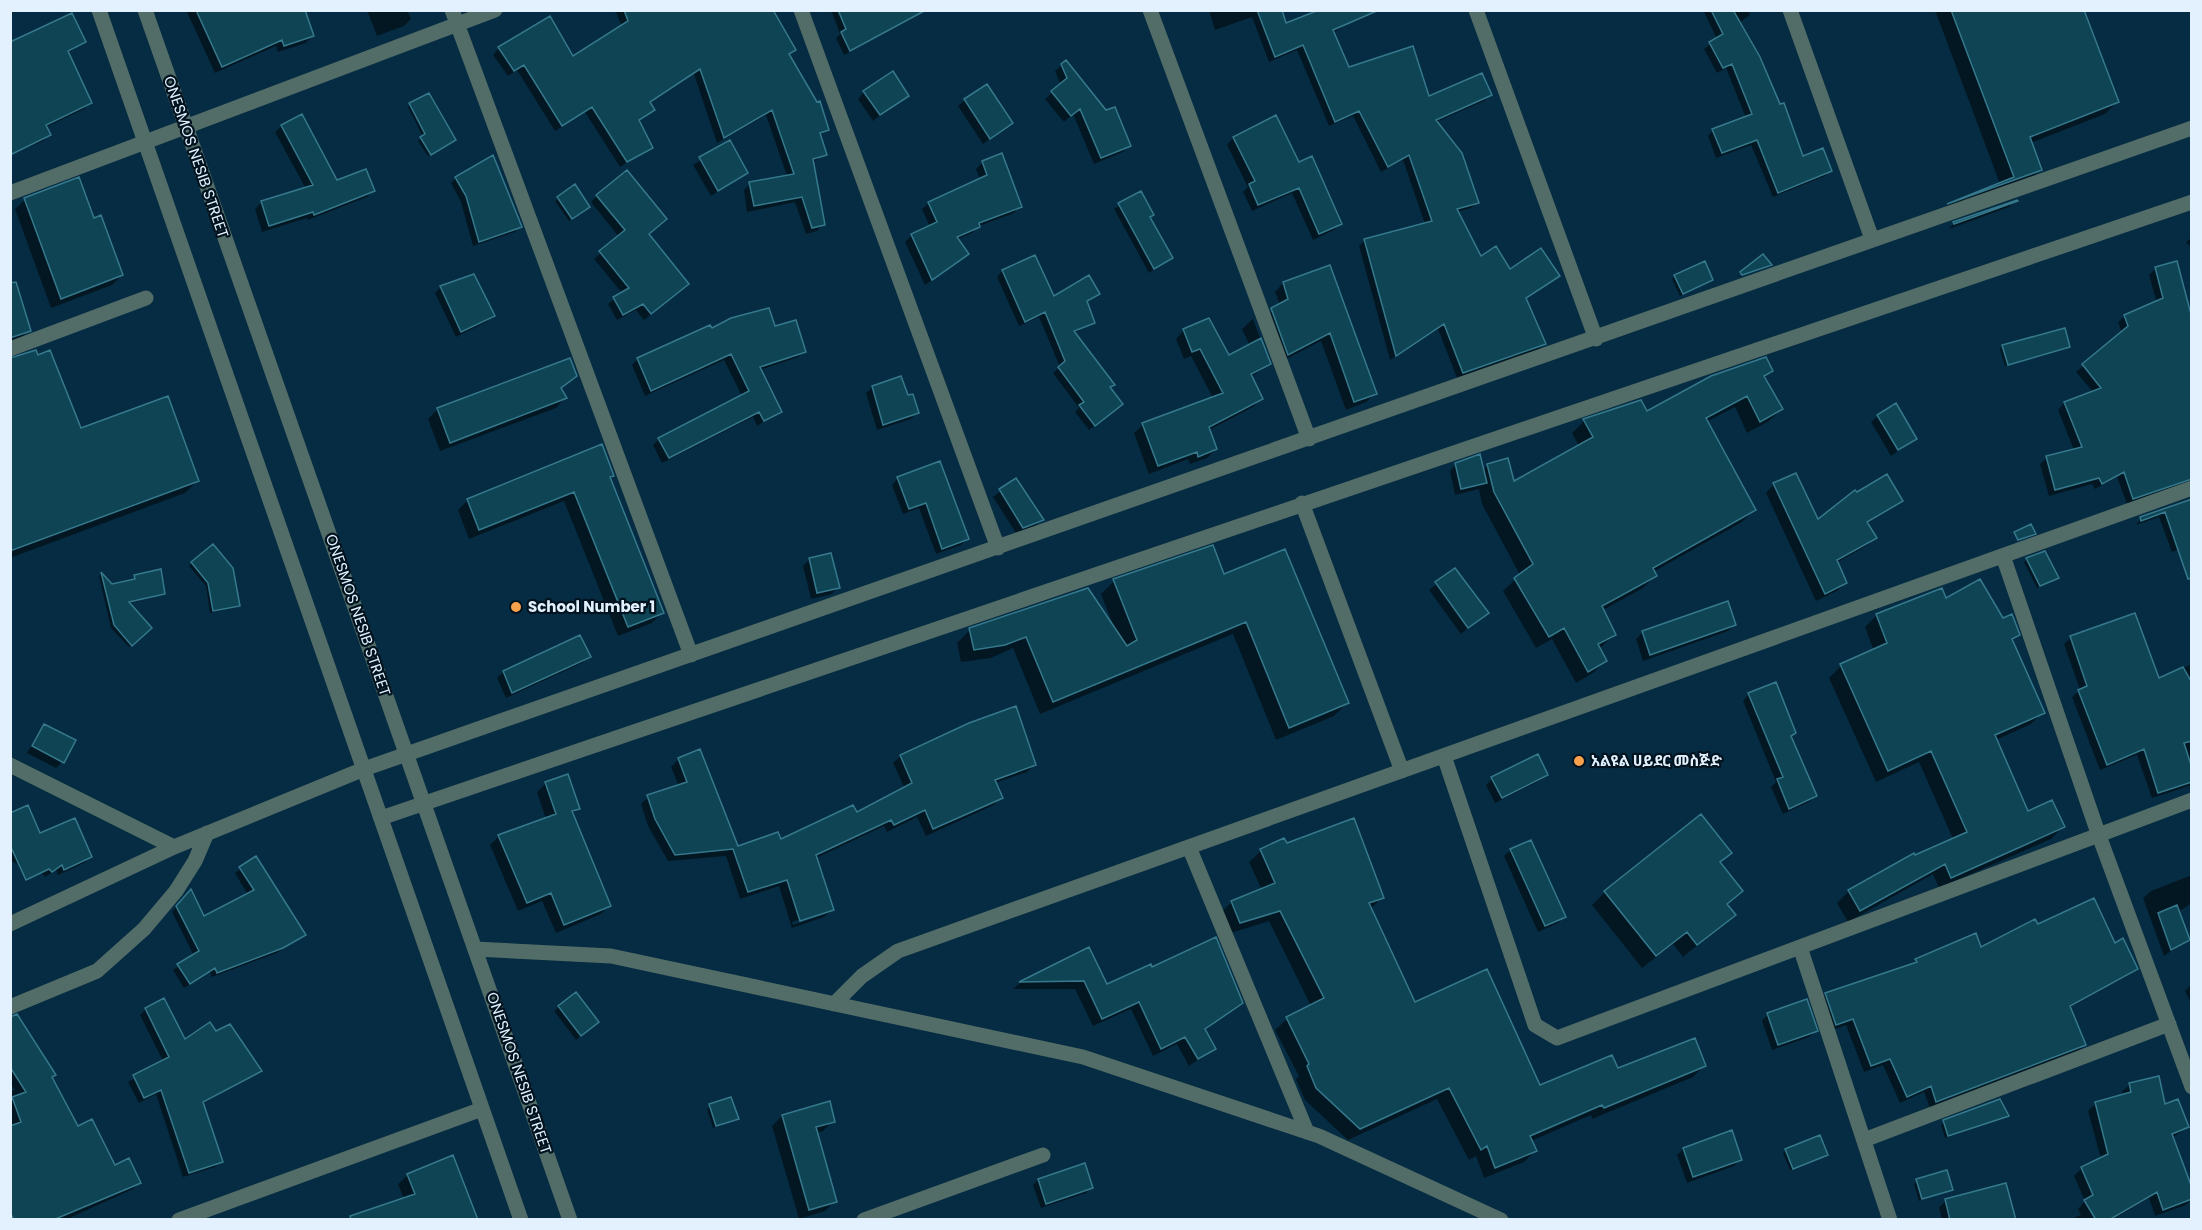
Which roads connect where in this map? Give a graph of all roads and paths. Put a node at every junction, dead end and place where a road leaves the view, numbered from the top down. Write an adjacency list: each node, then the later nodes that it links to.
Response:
1 (99, 10): 11 (street)
2 (145, 10): 9 (street, ONESMOS NESIB STREET)
3 (495, 10): 8 (street)
4 (801, 10): 21 (street)
5 (1150, 10): 18 (street)
6 (1476, 10): 16 (street)
7 (1790, 10): 14 (street)
8 (454, 18): 9 (street); 23 (street)
9 (186, 127): 11 (street); 24 (street, ONESMOS NESIB STREET)
10 (2192, 128): 14 (street)
11 (145, 142): 12 (street); 27 (street)
12 (10, 193)
13 (2192, 202): 20 (street)
14 (1872, 239): 16 (street)
15 (146, 298): 17 (street)
16 (1596, 339): 18 (street)
17 (10, 349)
18 (1309, 439): 21 (street)
19 (2192, 488): 22 (street)
20 (1302, 503): 28 (street); 30 (street)
21 (998, 548): 23 (street)
22 (2003, 556): 25 (street); 33 (street)
23 (691, 655): 24 (street)
24 (407, 755): 27 (street); 30 (street, ONESMOS NESIB STREET)
25 (1444, 756): 28 (street); 37 (street)
26 (10, 765): 34 (street)
27 (364, 770): 31 (street); 32 (street)
28 (1402, 771): 35 (street)
29 (2192, 800): 33 (street)
30 (424, 803): 31 (street); 38 (street, ONESMOS NESIB STREET)
31 (381, 818): 43 (street)
32 (207, 833): 34 (street); 40 (street)
33 (2098, 833): 37 (street); 41 (street)
34 (174, 847): 36 (street)
35 (1189, 847): 39 (street); 44 (street)
36 (10, 924)
37 (1800, 947): 45 (street)
38 (475, 949): 39 (street); 50 (street, ONESMOS NESIB STREET)
39 (834, 1004): 44 (street)
40 (10, 1007)
41 (2169, 1024): 42 (street); 45 (street)
42 (2192, 1087)
43 (482, 1109): 47 (street); 49 (street)
44 (1307, 1132): 52 (street)
45 (1864, 1140): 53 (street)
46 (1043, 1155): 51 (street)
47 (197, 1216): 48 (street)
48 (179, 1220)
49 (521, 1220)
50 (570, 1220)
51 (864, 1220)
52 (1501, 1220)
53 (1890, 1220)

